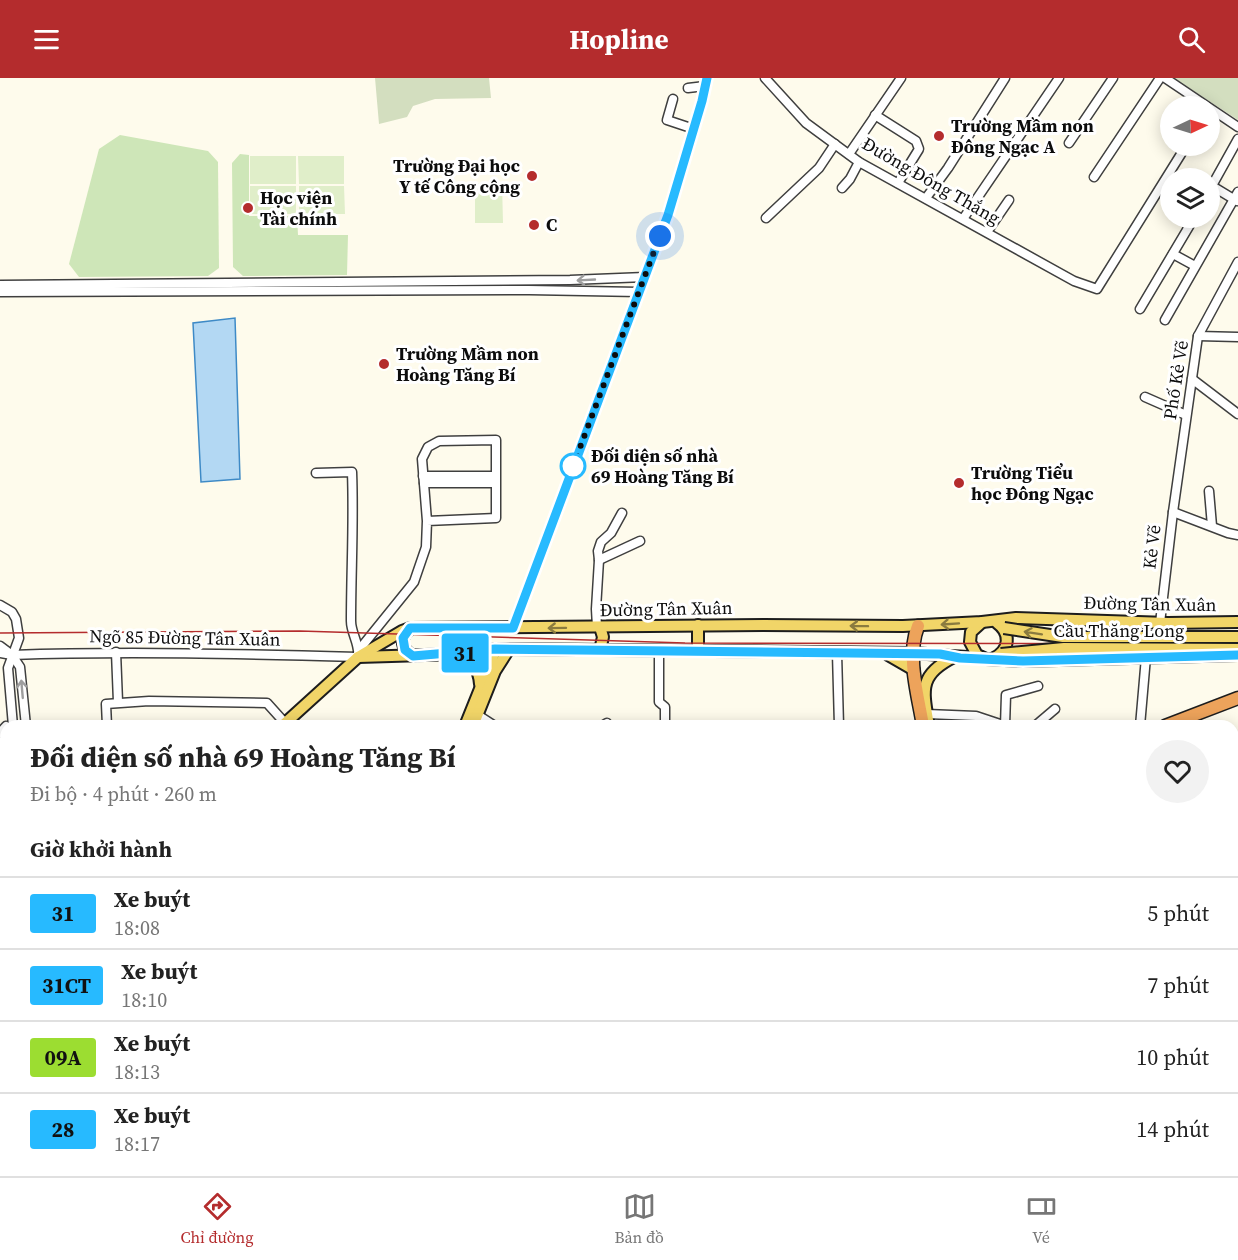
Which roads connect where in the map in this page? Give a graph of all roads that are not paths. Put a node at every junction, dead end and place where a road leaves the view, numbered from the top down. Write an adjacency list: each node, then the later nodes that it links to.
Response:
1 (901, 78): 12 (street)
2 (1005, 78): 27 (street)
3 (1059, 78): 31 (street)
4 (1113, 78): 17 (street)
5 (1160, 78): 23 (street)
6 (1165, 78): 10 (street)
7 (768, 79): 18 (street, Đường Đông Thắng)
8 (706, 82): 9 (street); 15 (street)
9 (688, 88)
10 (1191, 96)
11 (673, 99): 15 (street)
12 (875, 115): 19 (street); 24 (street)
13 (1220, 115): 14 (street)
14 (1238, 127)
15 (694, 129): 37 (street)
16 (1238, 139): 22 (street)
17 (1069, 143)
18 (835, 144): 19 (street, Đường Đông Thắng); 30 (street)
19 (849, 154): 21 (street, Đường Đông Thắng)
20 (1180, 156): 33 (street, Đường Đông Thắng)
21 (860, 162): 24 (street, Đường Đông Thắng); 25 (street)
22 (1220, 170)
23 (1094, 177)
24 (898, 183): 27 (street, Đường Đông Thắng)
25 (842, 188)
26 (1220, 192): 28 (street)
27 (926, 198): 31 (street, Đường Đông Thắng)
28 (1236, 198): 36 (street)
29 (1009, 200): 33 (street)
30 (766, 218)
31 (963, 219): 33 (street, Đường Đông Thắng)
32 (1188, 228): 34 (street)
33 (987, 232)
34 (1173, 254): 36 (street); 41 (street)
35 (1238, 261): 43 (street, Phố Kẻ Vẽ)
36 (1195, 266): 42 (street)
37 (645, 277): 38 (street, one-way to 38); 40 (street)
38 (0, 285)
39 (0, 292): 40 (street)
40 (639, 292): 69 (street)
41 (1140, 309)
42 (1165, 320)
43 (1198, 336): 44 (street); 45 (street, Phố Kẻ Vẽ)
44 (1238, 337)
45 (1192, 379): 47 (street); 48 (street, Phố Kẻ Vẽ)
46 (1145, 397): 48 (street)
47 (1238, 414)
48 (1186, 415): 53 (street, Phố Kẻ Vẽ)
49 (316, 473): 81 (street)
50 (424, 480): 51 (street); 51 (street); 55 (street)
51 (495, 480): 55 (street)
52 (1209, 491): 56 (street)
53 (1173, 512): 56 (street); 64 (street, Kẻ Vẽ)
54 (622, 513): 59 (street)
55 (427, 520): 81 (street)
56 (1212, 526): 57 (street)
57 (1238, 535)
58 (640, 541): 59 (street)
59 (599, 560): 67 (street)
60 (2, 608): 86 (street)
61 (986, 621): 64 (main road, Đường Tân Xuân); 66 (main road, Đường Tân Xuân, one-way to 66); 70 (main road); 91 (main road)
62 (1218, 622): 63 (main road, Đường Tân Xuân); 64 (main road, Đường Tân Xuân); 87 (main road)
63 (1238, 622)
64 (1160, 623)
65 (698, 625): 66 (main road, Đường Tân Xuân, one-way to 65); 67 (main road, Đường Tân Xuân); 78 (main road)
66 (918, 626): 84 (highway)
67 (598, 627): 69 (main road, Đường Tân Xuân, one-way to 69); 76 (main road)
68 (410, 628): 69 (main road, Đường Tân Xuân); 81 (main road, Đường Tân Xuân); 89 (main road)
69 (513, 628)
70 (1004, 628): 71 (main road, Cầu Thăng Long, one-way to 70, bridge); 91 (main road)
71 (1238, 637)
72 (0, 646): 86 (street)
73 (496, 649): 74 (main road); 85 (main road); 94 (main road)
74 (509, 649): 76 (main road); 100 (main road)
75 (1238, 649): 91 (main road, Cầu Thăng Long, bridge)
76 (600, 650): 77 (main road)
77 (659, 650): 78 (main road); 109 (street)
78 (698, 650): 82 (main road)
79 (116, 652): 81 (street, Ngõ 85 Đường Tân Xuân); 86 (street, Ngõ 85 Đường Tân Xuân); 97 (street)
80 (0, 653): 86 (street, Ngõ 85 Đường Tân Xuân)
81 (359, 653): 89 (main road); 105 (main road, Đường Tân Xuân)
82 (837, 653): 83 (main road); 110 (street)
83 (885, 653): 84 (main road); 93 (main road)
84 (913, 653): 90 (main road); 93 (highway)
85 (458, 654): 89 (main road); 94 (main road)
86 (12, 655): 101 (street); 102 (street, one-way to 86)
87 (1219, 655): 88 (main road); 92 (main road)
88 (1238, 655)
89 (413, 656)
90 (955, 657): 91 (main road); 111 (main road)
91 (991, 657): 92 (main road)
92 (1146, 657): 115 (street)
93 (914, 670): 111 (highway)
94 (480, 684): 106 (main road)
95 (1038, 686): 113 (street)
96 (1238, 698): 116 (highway)
97 (118, 702): 103 (street); 104 (street)
98 (1238, 704): 117 (street)
99 (1055, 709): 114 (street)
100 (478, 715): 107 (main road); 108 (street)
101 (13, 720)
102 (25, 720)
103 (107, 720)
104 (280, 720)
105 (289, 720)
106 (467, 720)
107 (476, 720)
108 (486, 720)
109 (665, 720)
110 (839, 720)
111 (925, 720): 112 (street)
112 (986, 720)
113 (1006, 720)
114 (1042, 720)
115 (1141, 720)
116 (1181, 720)
117 (1196, 720)

